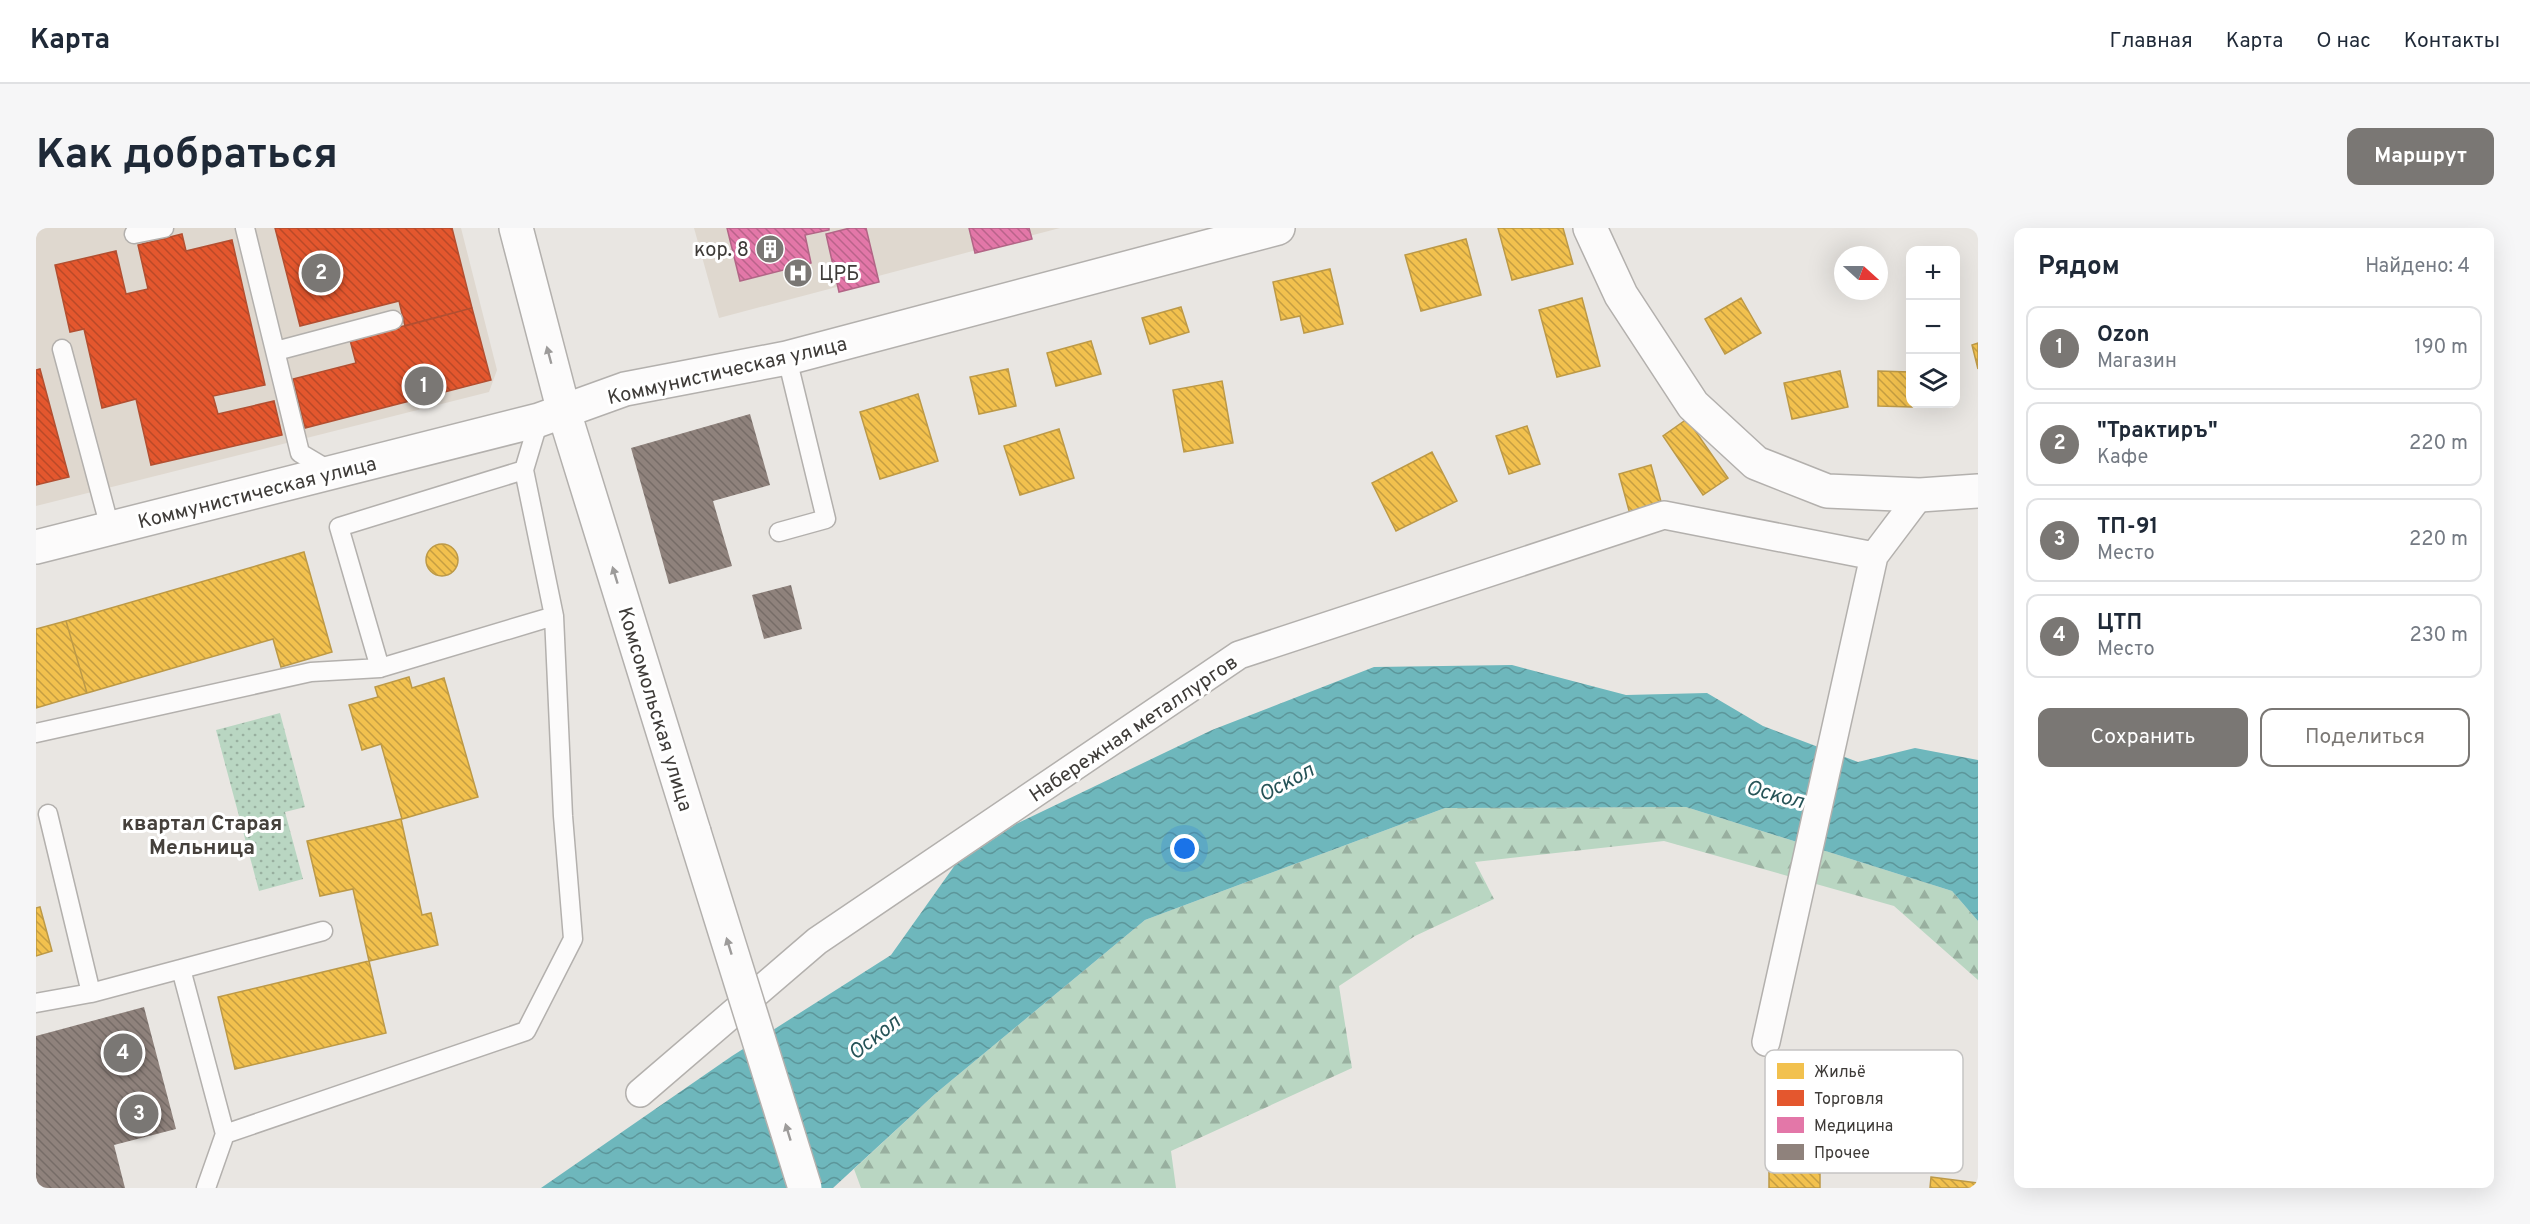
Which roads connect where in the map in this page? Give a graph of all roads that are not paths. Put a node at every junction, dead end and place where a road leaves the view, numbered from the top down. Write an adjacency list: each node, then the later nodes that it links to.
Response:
1 (164, 228): 6 (lane)
2 (245, 228): 9 (lane)
3 (516, 228): 11 (street, Комсомольская улица, one-way to 3)
4 (1278, 228): 10 (street, Коммунистическая улица)
5 (1590, 228): 15 (street)
6 (134, 234)
7 (393, 320): 9 (lane)
8 (62, 349): 16 (lane)
9 (276, 351): 13 (lane)
10 (787, 358): 11 (street, Коммунистическая улица); 17 (lane)
11 (551, 416): 12 (lane); 13 (street, Коммунистическая улица); 32 (street, Комсомольская улица, one-way to 11, bridge)
12 (524, 470): 20 (lane); 21 (lane)
13 (334, 473): 16 (street, Коммунистическая улица)
14 (1978, 491): 15 (street)
15 (1920, 495): 19 (street)
16 (110, 528): 18 (street, Коммунистическая улица)
17 (779, 532)
18 (36, 547)
19 (1874, 556): 28 (street); 29 (street, Набережная металлургов)
20 (554, 616): 21 (lane); 30 (lane)
21 (380, 668): 22 (lane)
22 (36, 733)
23 (48, 814): 26 (lane)
24 (323, 931): 25 (lane)
25 (182, 969): 26 (lane); 30 (lane)
26 (91, 993): 27 (lane)
27 (36, 1004)
28 (1766, 1042)
29 (640, 1093)
30 (225, 1134): 31 (lane)
31 (207, 1188)
32 (805, 1188)

